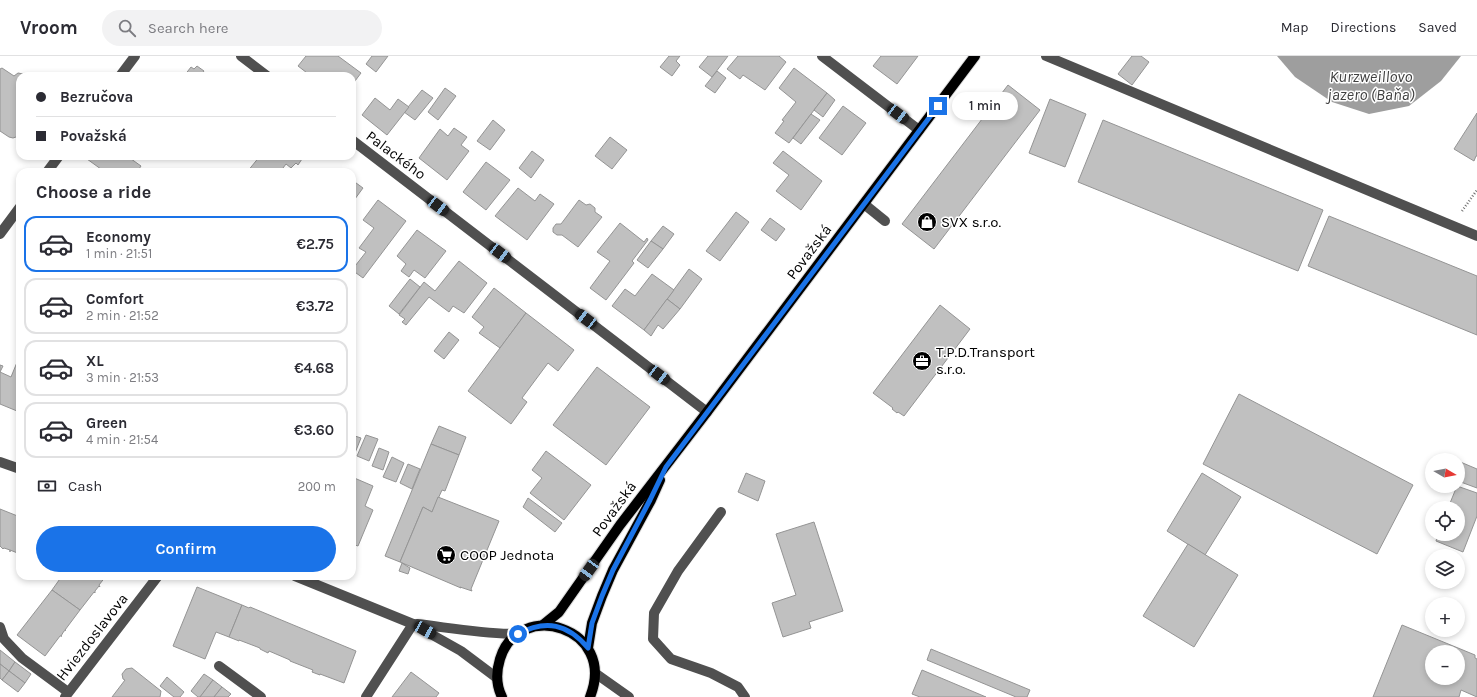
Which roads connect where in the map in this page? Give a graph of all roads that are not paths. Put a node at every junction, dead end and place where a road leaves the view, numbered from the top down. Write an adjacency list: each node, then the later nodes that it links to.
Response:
1 (135, 56): 6 (street)
2 (241, 56): 7 (street)
3 (822, 56): 8 (street)
4 (975, 56): 8 (main road, Považská)
5 (1046, 56): 14 (street)
6 (123, 72)
7 (263, 72)
8 (919, 130): 10 (main road, Považská)
9 (356, 143): 15 (street, Palackého)
10 (864, 204): 12 (street); 15 (main road, Považská)
11 (16, 212): 13 (street)
12 (884, 222)
13 (0, 234)
14 (1477, 236)
15 (707, 412): 17 (main road, Považská)
16 (0, 462): 18 (street)
17 (666, 467): 23 (main road, Považská); 26 (main road, Považská)
18 (16, 468)
19 (721, 512): 36 (street)
20 (155, 580): 30 (street, Hviezdoslavova)
21 (305, 580): 22 (street)
22 (413, 624): 25 (street); 29 (street); 33 (street)
23 (543, 625): 25 (main road); 26 (main road)
24 (0, 627): 30 (street)
25 (518, 634): 29 (main road)
26 (588, 648): 28 (main road)
27 (219, 666): 32 (street)
28 (595, 673): 34 (main road); 35 (street)
29 (497, 678): 31 (main road)
30 (67, 695)
31 (499, 695)
32 (261, 697)
33 (366, 697)
34 (590, 697)
35 (629, 697)
36 (745, 697)

